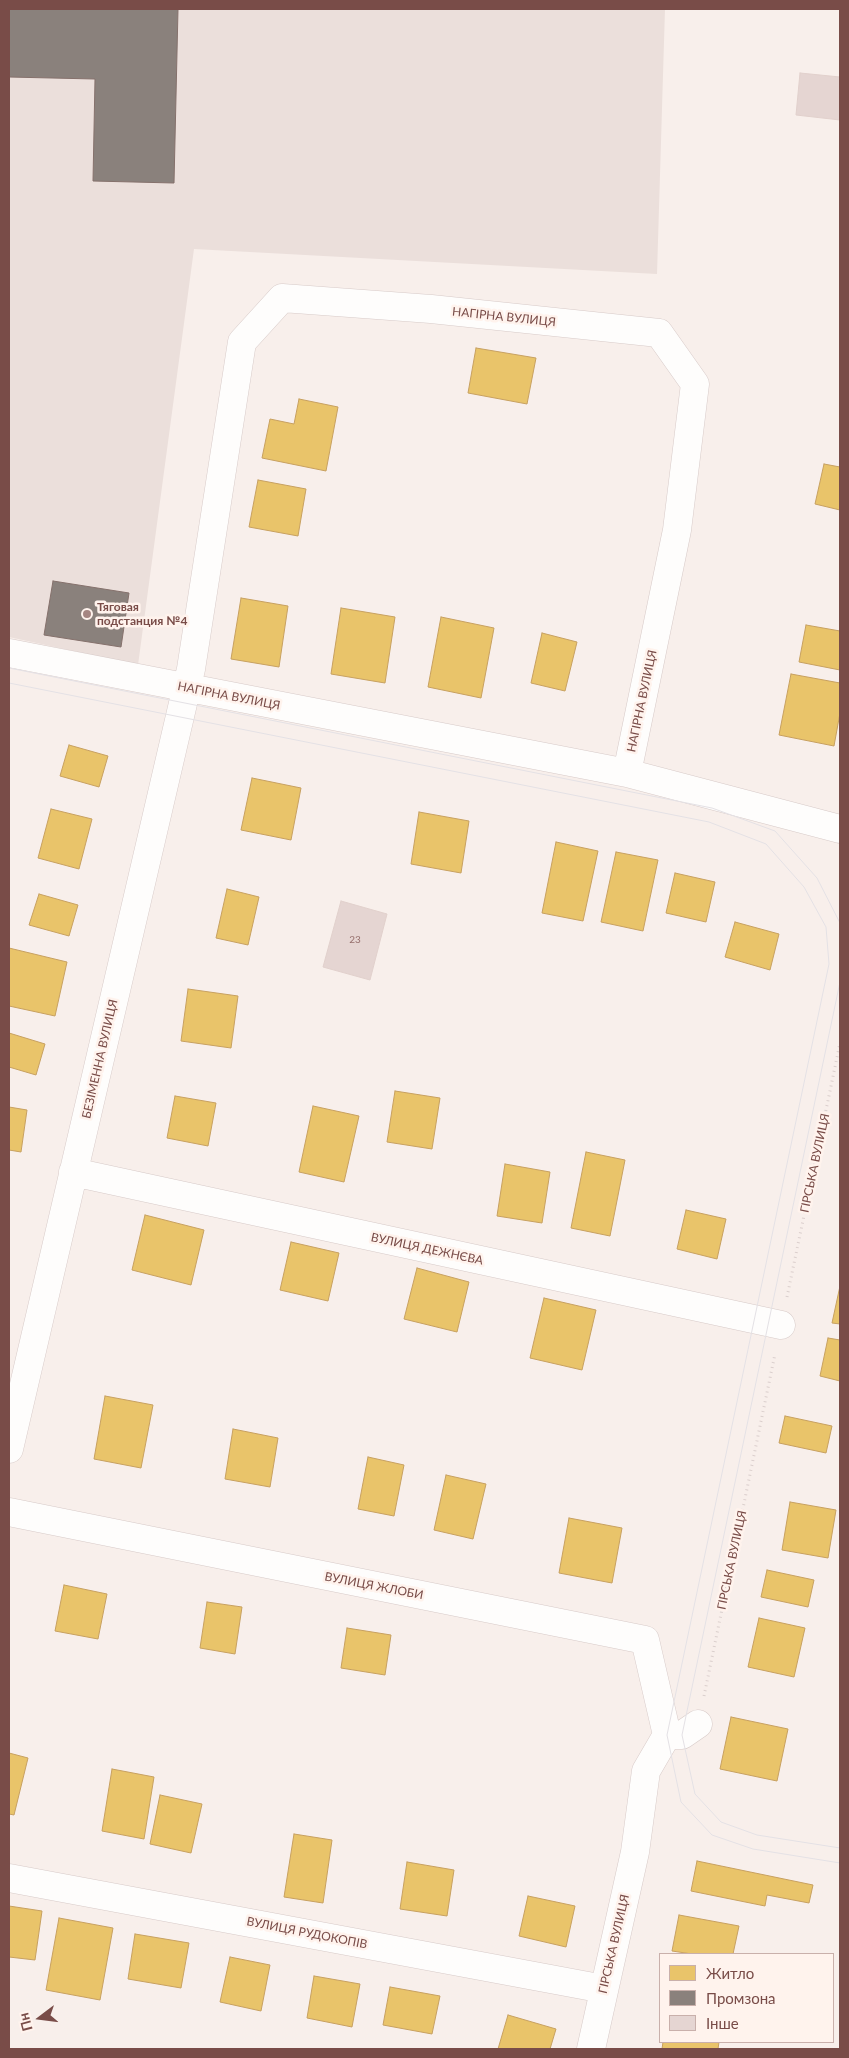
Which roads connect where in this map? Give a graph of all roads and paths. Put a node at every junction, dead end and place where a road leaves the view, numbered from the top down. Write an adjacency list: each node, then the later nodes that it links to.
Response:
1 (9, 653): 2 (street, НАГІРНА ВУЛИЦЯ)
2 (188, 679): 3 (street, НАГІРНА ВУЛИЦЯ); 3 (street, НАГІРНА ВУЛИЦЯ); 6 (street, БЕЗІМЕННА ВУЛИЦЯ)
3 (627, 773): 4 (street, НАГІРНА ВУЛИЦЯ)
4 (840, 830)
5 (840, 1043): 7 (path, ГІРСЬКА ВУЛИЦЯ)
6 (73, 1172): 7 (street, ВУЛИЦЯ ДЕЖНЄВА); 8 (street, БЕЗІМЕННА ВУЛИЦЯ)
7 (781, 1325): 10 (path, ГІРСЬКА ВУЛИЦЯ)
8 (9, 1449)
9 (9, 1512): 11 (street, ВУЛИЦЯ ЖЛОБИ)
10 (698, 1724): 11 (street)
11 (667, 1735): 13 (street, ГІРСЬКА ВУЛИЦЯ)
12 (9, 1878): 13 (street, ВУЛИЦЯ РУДОКОПІВ)
13 (604, 1989): 14 (street, ГІРСЬКА ВУЛИЦЯ)
14 (591, 2049)

